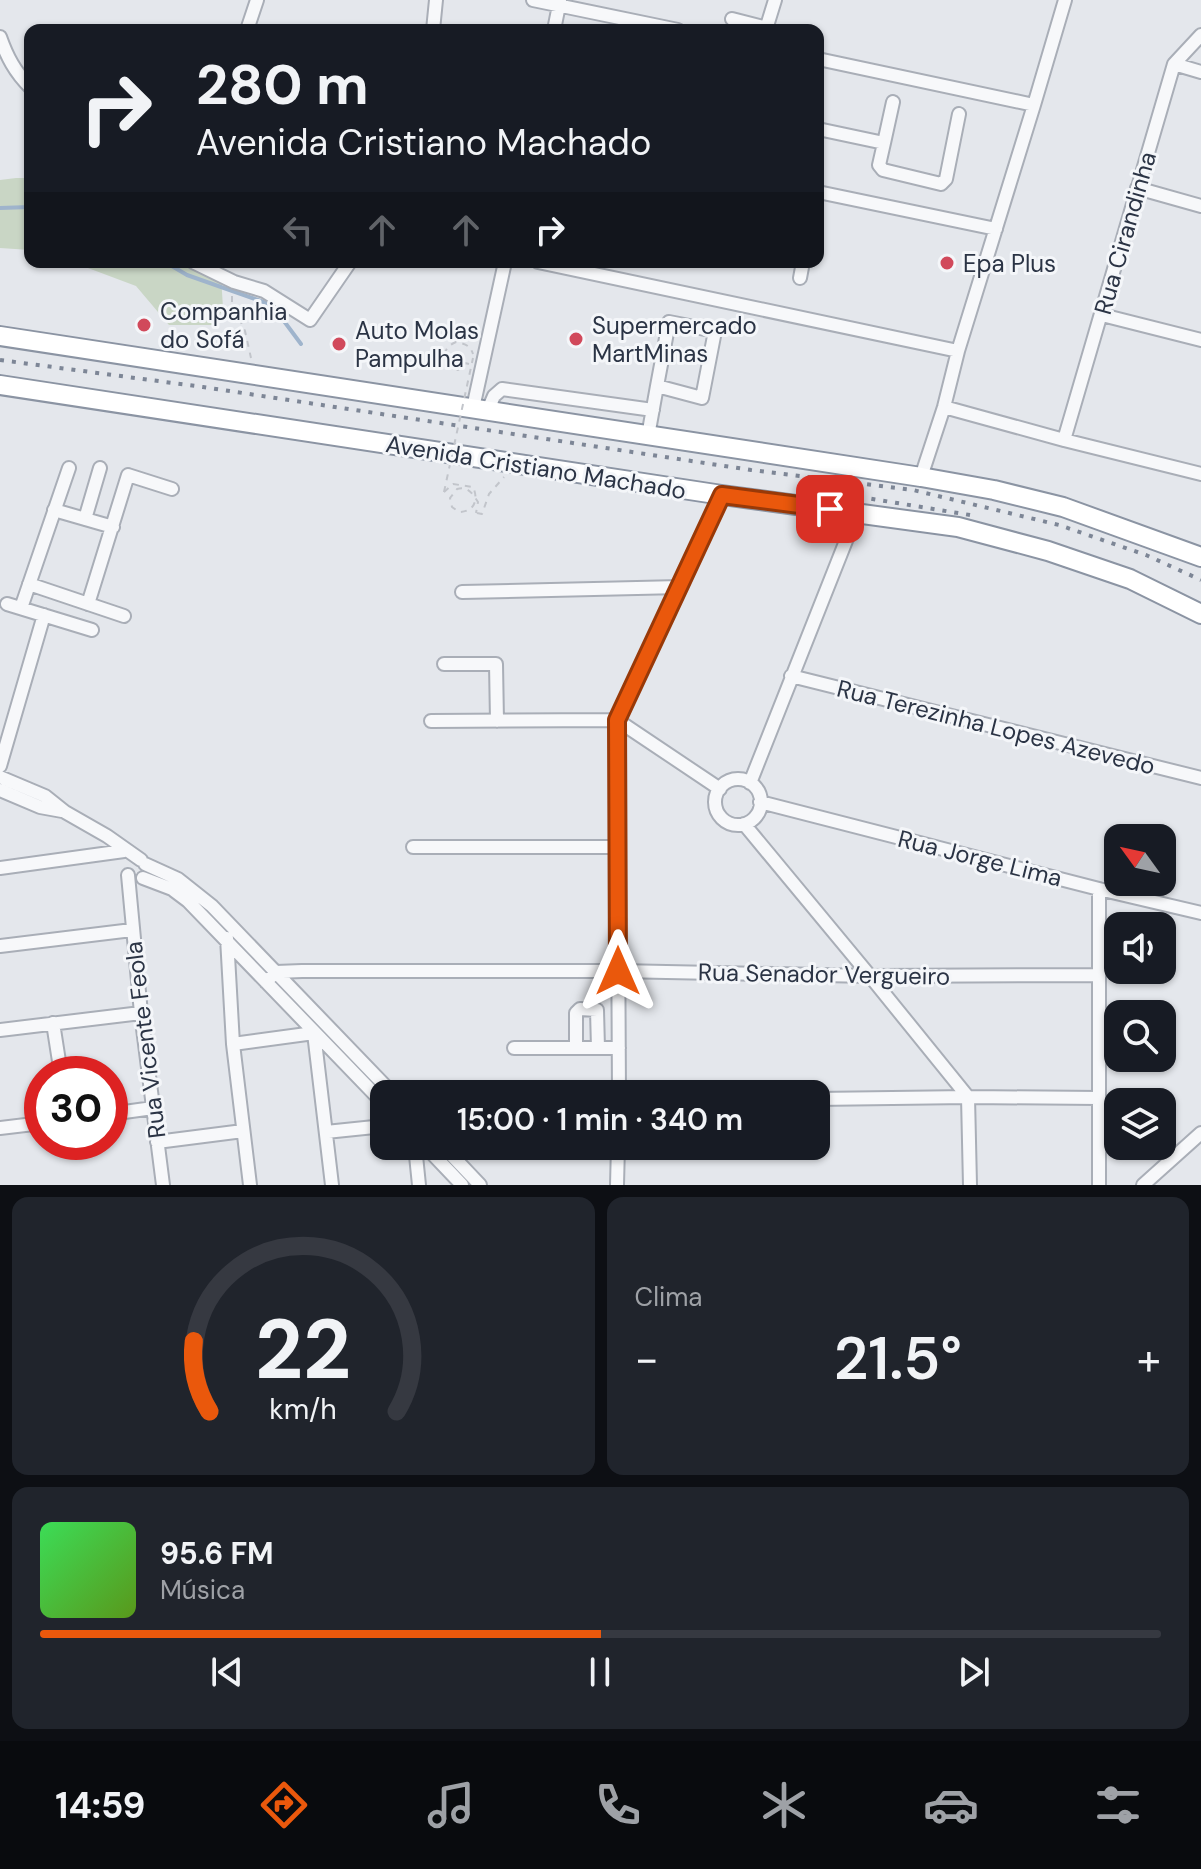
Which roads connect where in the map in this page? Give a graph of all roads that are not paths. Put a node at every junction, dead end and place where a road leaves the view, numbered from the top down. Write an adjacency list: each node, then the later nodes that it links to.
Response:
1 (257, 0): 8 (street)
2 (436, 0): 9 (street)
3 (533, 0): 6 (street)
4 (775, 0): 13 (street)
5 (1065, 0): 21 (street)
6 (560, 2): 10 (street); 11 (street)
7 (732, 19): 12 (street)
8 (249, 24)
9 (434, 24)
10 (555, 24)
11 (653, 24)
12 (751, 24)
13 (768, 24)
14 (1201, 35): 17 (street, Rua Cirandinha)
15 (0, 37): 19 (street)
16 (824, 60): 21 (street)
17 (1174, 64): 18 (street); 25 (street, Rua Cirandinha)
18 (1201, 72)
19 (24, 81)
20 (893, 102): 24 (street)
21 (1034, 105): 28 (street)
22 (959, 114): 24 (street)
23 (824, 130): 24 (street)
24 (884, 143)
25 (1137, 188): 27 (street); 35 (street, Rua Cirandinha)
26 (824, 193): 28 (street)
27 (1201, 206)
28 (996, 229): 38 (street)
29 (205, 268): 30 (street)
30 (346, 268)
31 (504, 268): 42 (street)
32 (566, 268): 38 (street)
33 (802, 268): 34 (street)
34 (800, 278)
35 (1102, 315): 37 (street); 45 (street, Rua Cirandinha)
36 (1, 337): 42 (highway, Avenida Cristiano Machado)
37 (1201, 340)
38 (958, 351): 41 (street)
39 (0, 385): 51 (highway, Avenida Cristiano Machado)
40 (657, 386): 40 (street); 43 (street)
41 (944, 407): 45 (street); 49 (street)
42 (480, 409): 43 (street); 44 (highway, Avenida Cristiano Machado)
43 (653, 410): 44 (street)
44 (648, 436): 49 (highway, Avenida Cristiano Machado)
45 (1064, 440): 48 (street)
46 (69, 468): 52 (street)
47 (100, 468): 54 (street)
48 (1201, 474)
49 (921, 477): 56 (highway, Avenida Cristiano Machado)
50 (172, 489): 55 (street)
51 (722, 495): 53 (highway, Avenida Cristiano Machado); 58 (street)
52 (54, 510): 54 (street); 57 (street)
53 (857, 513): 63 (highway, Avenida Cristiano Machado); 68 (street)
54 (85, 519): 55 (street)
55 (113, 527): 61 (street)
56 (1201, 557)
57 (29, 584): 61 (street); 62 (street)
58 (680, 587): 59 (street); 69 (street)
59 (462, 592)
60 (7, 604): 62 (street)
61 (88, 604): 65 (street)
62 (21, 608): 64 (street)
63 (1201, 614)
64 (44, 615): 66 (street); 72 (street)
65 (124, 616)
66 (92, 630)
67 (444, 664): 71 (street)
68 (791, 676): 74 (street, Rua Terezinha Lopes Azevedo); 75 (street)
69 (617, 720): 71 (street); 76 (street); 82 (street)
70 (431, 721): 71 (street)
71 (497, 721)
72 (0, 766)
73 (0, 777): 79 (street)
74 (1201, 778)
75 (750, 783): 76 (street); 78 (street)
76 (720, 789): 80 (street)
77 (0, 790): 79 (street)
78 (760, 802): 80 (street); 87 (street, Rua Jorge Lima)
79 (65, 812): 83 (street)
80 (744, 824): 94 (street)
81 (413, 847): 82 (street)
82 (618, 847): 92 (street)
83 (124, 849): 84 (street); 85 (street); 86 (street)
84 (143, 862): 86 (street); 86 (street); 90 (street)
85 (0, 868)
86 (134, 875): 89 (street, Rua Vicente Feola); 90 (street)
87 (1099, 889): 88 (street, Rua Jorge Lima); 93 (street)
88 (1201, 913)
89 (132, 930): 91 (street); 96 (street, Rua Vicente Feola)
90 (230, 934): 95 (street); 103 (street)
91 (0, 946)
92 (618, 971): 94 (street, Rua Senador Vergueiro); 95 (street, Rua Senador Vergueiro); 107 (street)
93 (1098, 975): 94 (street, Rua Senador Vergueiro); 113 (street)
94 (870, 976): 112 (street)
95 (271, 977): 98 (street); 102 (street)
96 (141, 1013): 97 (street); 115 (street, Rua Vicente Feola)
97 (53, 1023): 101 (street); 108 (street)
98 (325, 1023): 102 (street); 109 (street)
99 (577, 1027): 100 (street); 100 (street); 105 (street)
100 (598, 1027): 106 (street)
101 (0, 1030)
102 (314, 1033): 103 (street); 111 (street); 121 (street)
103 (233, 1044): 120 (street)
104 (514, 1048): 105 (street)
105 (576, 1048): 106 (street)
106 (598, 1048): 107 (street)
107 (619, 1048): 110 (street)
108 (58, 1056)
109 (380, 1080)
110 (619, 1080)
111 (370, 1090)
112 (968, 1097): 113 (street); 114 (street); 135 (street)
113 (1099, 1098): 136 (street)
114 (830, 1099)
115 (153, 1108): 116 (street); 123 (street, Rua Vicente Feola)
116 (128, 1111)
117 (24, 1125): 119 (street)
118 (370, 1127): 121 (street)
119 (0, 1128)
120 (243, 1131): 123 (street); 129 (street)
121 (326, 1132): 130 (street)
122 (1201, 1133): 137 (street)
123 (157, 1142): 128 (street, Rua Vicente Feola)
124 (416, 1160): 131 (street)
125 (438, 1160): 132 (street)
126 (456, 1160): 133 (street)
127 (618, 1160): 134 (street)
128 (163, 1185)
129 (250, 1185)
130 (332, 1185)
131 (419, 1185)
132 (462, 1185)
133 (480, 1185)
134 (617, 1185)
135 (970, 1185)
136 (1099, 1185)
137 (1143, 1185)

